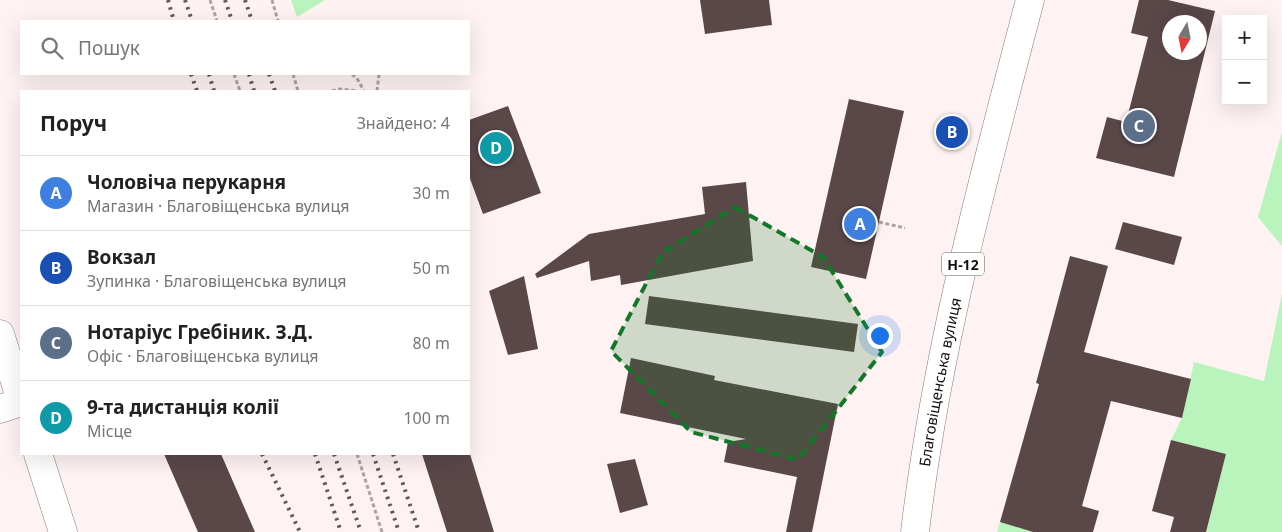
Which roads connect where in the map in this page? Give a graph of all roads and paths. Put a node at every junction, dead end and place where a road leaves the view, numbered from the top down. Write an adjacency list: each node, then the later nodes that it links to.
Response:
1 (210, 0): 4 (path)
2 (272, 0): 5 (path)
3 (1030, 0): 26 (main road, Благовіщенська вулиця / Н-12)
4 (217, 20)
5 (278, 20)
6 (234, 75): 10 (path)
7 (293, 75): 11 (path)
8 (353, 75): 14 (path)
9 (378, 75): 15 (path)
10 (240, 90)
11 (298, 90)
12 (336, 90): 13 (path)
13 (349, 90)
14 (363, 90)
15 (377, 90)
16 (879, 222): 17 (path)
17 (905, 228)
18 (0, 334): 19 (main road)
19 (20, 399)
20 (20, 402): 21 (main road)
21 (0, 409)
22 (38, 455): 24 (main road)
23 (357, 455): 25 (path)
24 (63, 532)
25 (382, 532)
26 (915, 532)

